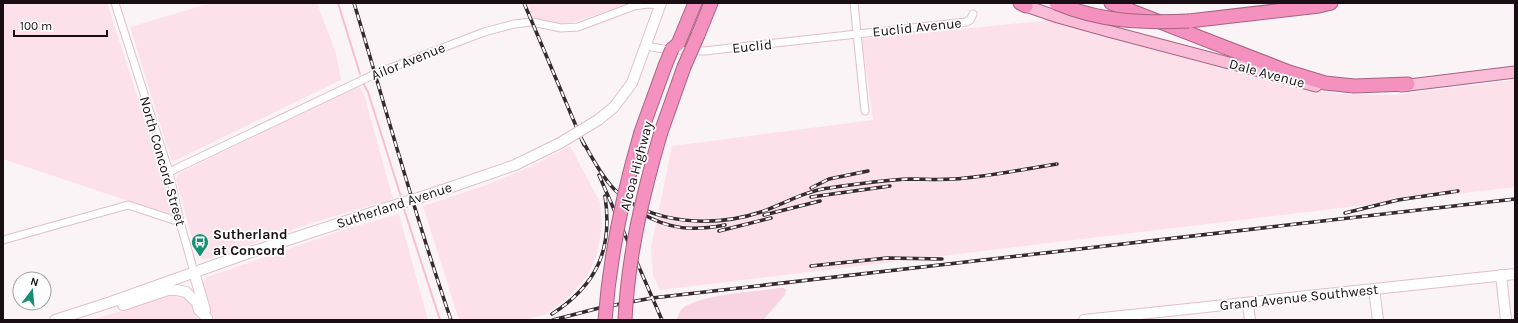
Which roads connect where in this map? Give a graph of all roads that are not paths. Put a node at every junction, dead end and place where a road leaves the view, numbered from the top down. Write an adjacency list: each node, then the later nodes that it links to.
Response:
1 (115, 3): 20 (street, North Concord Street)
2 (686, 3): 14 (highway)
3 (694, 3): 14 (highway)
4 (711, 3): 13 (highway)
5 (720, 3): 13 (highway)
6 (854, 3): 15 (street)
7 (1056, 3): 9 (highway, bridge)
8 (1111, 3): 18 (highway)
9 (1331, 3)
10 (661, 4): 16 (street, Sutherland Avenue); 20 (street, Ailor Avenue)
11 (1024, 4): 18 (main road, Dale Avenue)
12 (973, 14): 15 (street, Euclid Avenue)
13 (700, 30): 33 (highway, Alcoa Highway, bridge)
14 (679, 33): 32 (highway, Alcoa Highway, bridge)
15 (858, 33): 16 (street, Euclid); 19 (street)
16 (646, 46): 23 (street, Sutherland Avenue, bridge)
17 (1515, 72): 18 (main road, Dale Avenue)
18 (1408, 84)
19 (865, 111)
20 (169, 172): 21 (street, North Concord Street)
21 (180, 222): 22 (street); 23 (street, North Concord Street)
22 (3, 240)
23 (194, 272): 28 (street, Sutherland Avenue); 30 (street, North Concord Street)
24 (1515, 274): 25 (street, Grand Avenue Southwest)
25 (1501, 275): 26 (street, Grand Avenue Southwest); 37 (street)
26 (1374, 289): 27 (street, Grand Avenue Southwest); 36 (street)
27 (1248, 304): 29 (street, Grand Avenue Southwest); 35 (street)
28 (103, 305): 30 (street); 31 (street, Sutherland Avenue)
29 (1143, 317): 34 (street, Grand Avenue Southwest)
30 (207, 319)
31 (55, 320)
32 (606, 320)
33 (625, 320)
34 (1084, 320)
35 (1250, 320)
36 (1378, 320)
37 (1506, 320)

